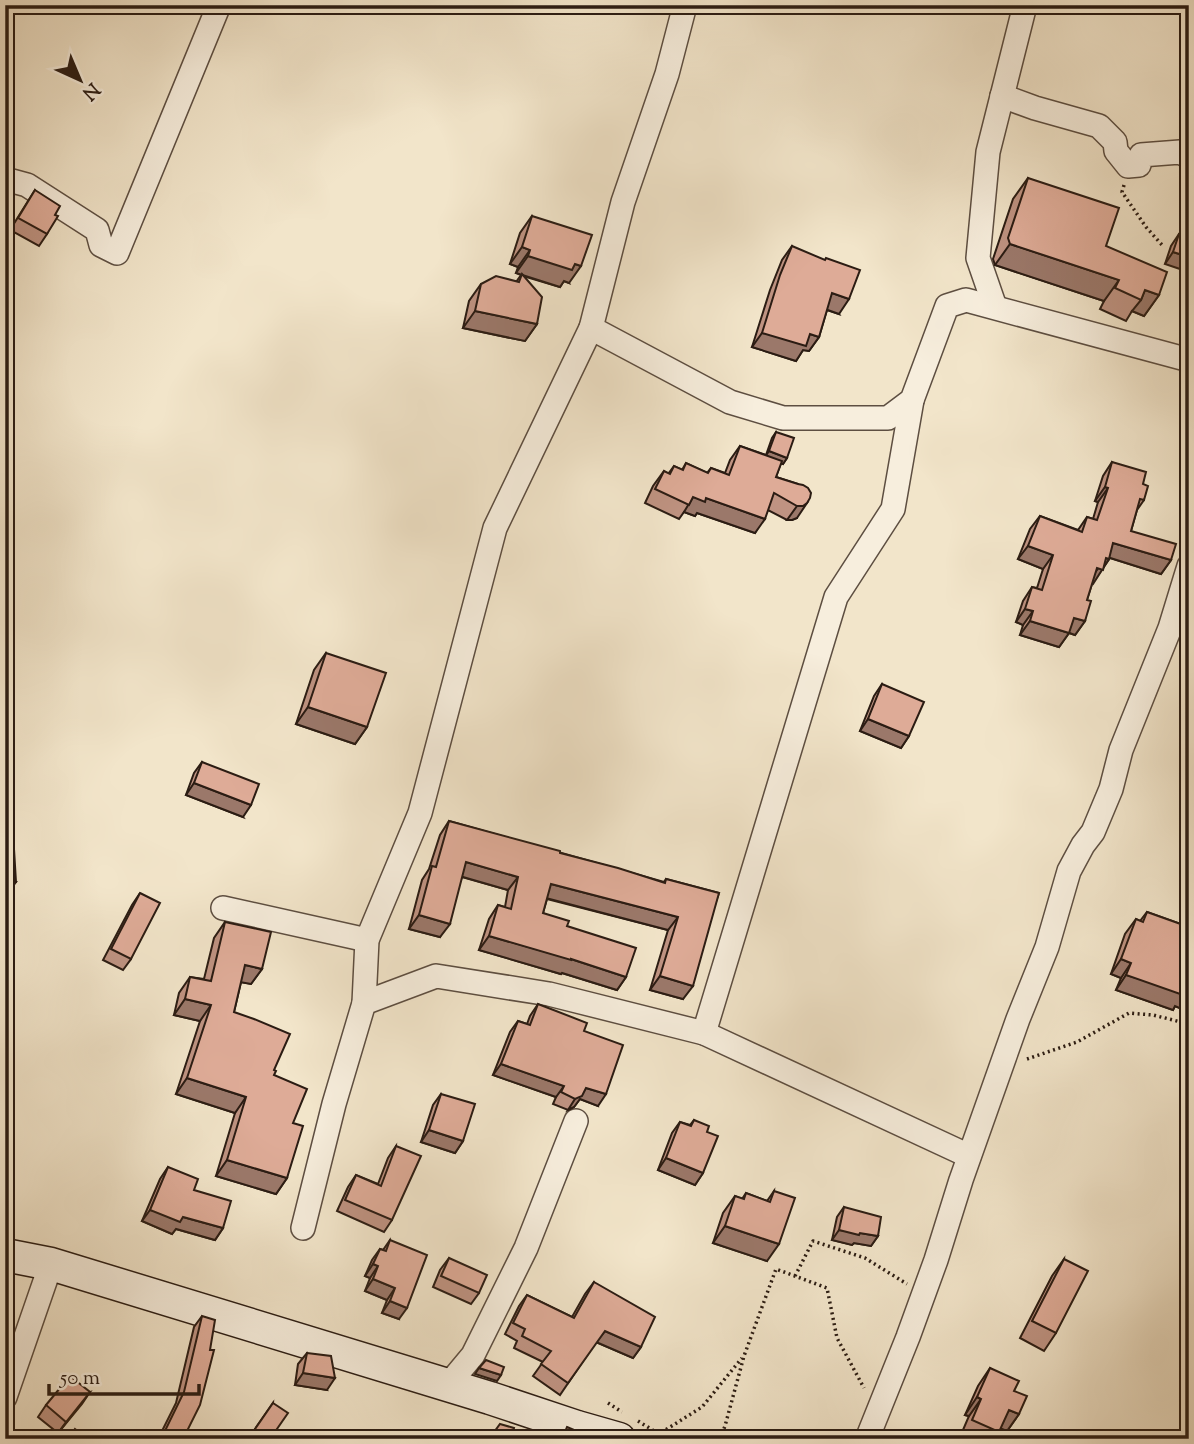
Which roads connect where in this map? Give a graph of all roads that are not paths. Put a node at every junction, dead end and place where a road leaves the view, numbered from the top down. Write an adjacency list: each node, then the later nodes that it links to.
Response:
1 (219, 5): 6 (street)
2 (685, 5): 8 (street)
3 (1025, 5): 4 (street)
4 (1002, 96): 5 (street); 7 (street)
5 (1189, 157)
6 (5, 179)
7 (995, 307): 9 (street); 10 (street)
8 (591, 328): 10 (street); 13 (street)
9 (1189, 360)
10 (912, 400): 15 (street)
11 (1189, 566): 17 (street)
12 (223, 908): 13 (street)
13 (367, 940): 14 (street)
14 (364, 1003): 15 (street); 18 (street)
15 (704, 1033): 17 (street)
16 (576, 1121): 21 (street)
17 (970, 1156): 24 (street)
18 (303, 1228)
19 (5, 1255): 20 (street)
20 (51, 1264): 21 (street); 22 (street)
21 (447, 1385): 23 (street)
22 (5, 1397)
23 (619, 1439)
24 (867, 1439)

